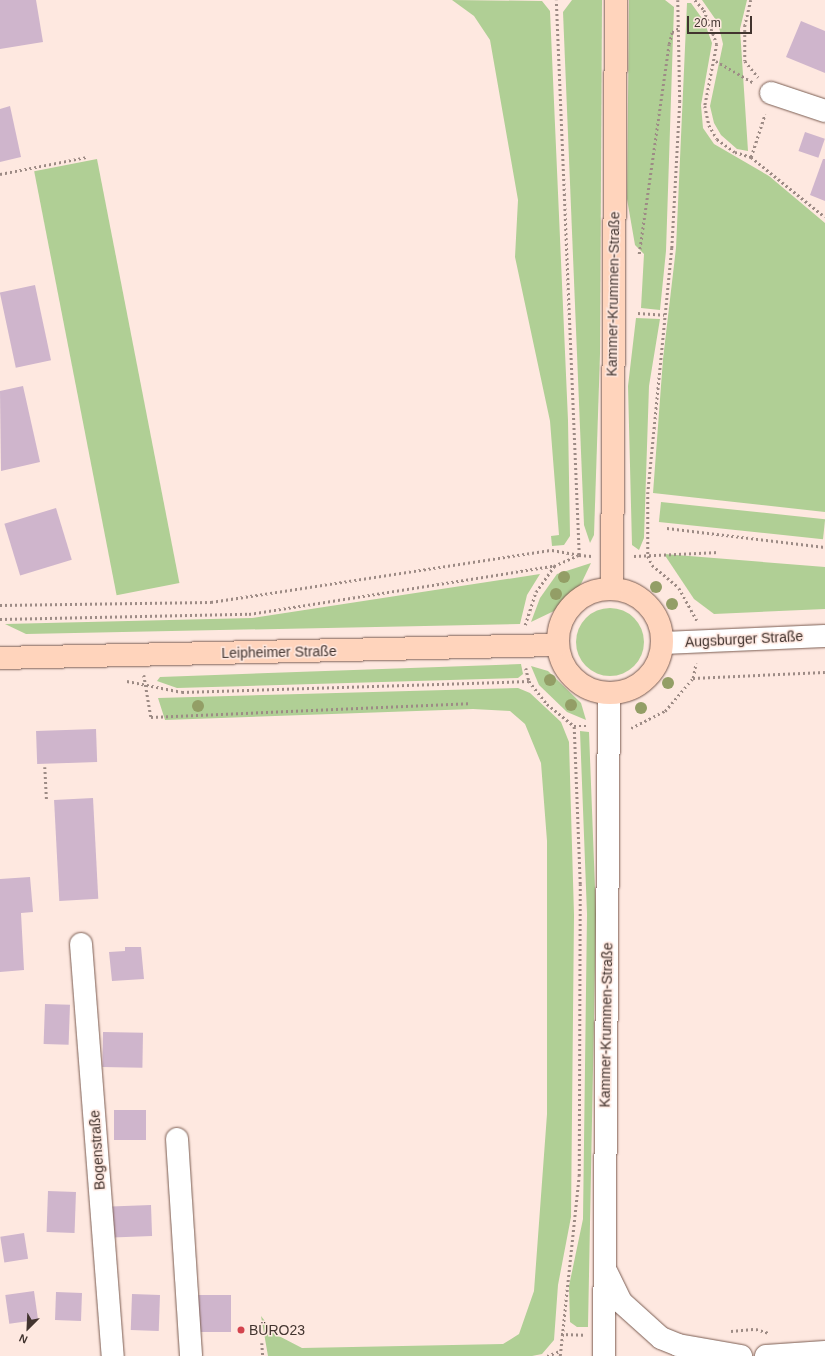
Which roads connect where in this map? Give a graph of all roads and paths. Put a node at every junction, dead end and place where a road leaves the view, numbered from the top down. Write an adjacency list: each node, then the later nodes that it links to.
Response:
1 (556, 0): 20 (path)
2 (616, 0): 25 (main road, Kammer-Krummen-Straße)
3 (678, 0): 6 (path)
4 (695, 0): 7 (path)
5 (751, 0): 8 (path)
6 (679, 28): 14 (path); 16 (path)
7 (716, 61): 8 (path); 11 (path)
8 (771, 93): 9 (street); 11 (path)
9 (825, 110)
10 (87, 157): 12 (path)
11 (751, 157): 13 (path)
12 (0, 174)
13 (825, 216)
14 (639, 254)
15 (638, 314): 16 (path)
16 (664, 315): 23 (path)
17 (667, 528): 18 (path)
18 (825, 547)
19 (719, 552): 23 (path)
20 (579, 554): 21 (path); 24 (path); 26 (path)
21 (593, 556)
22 (631, 556): 23 (path)
23 (648, 556): 27 (path)
24 (554, 566): 28 (path); 29 (path)
25 (612, 589): 31 (main road); 32 (main road)
26 (0, 606)
27 (697, 618)
28 (0, 619)
29 (524, 625)
30 (825, 636): 31 (street, Augsburger Straße)
31 (662, 643): 42 (main road)
32 (557, 646): 33 (main road, Leipheimer Straße); 42 (main road)
33 (141, 655): 34 (main road, Leipheimer Straße); 41 (path)
34 (0, 658)
35 (697, 660): 38 (path)
36 (525, 665): 40 (path)
37 (825, 672): 38 (path)
38 (693, 678): 46 (path)
39 (127, 681): 41 (path)
40 (529, 681): 41 (path); 44 (path)
41 (146, 685): 43 (path)
42 (609, 694): 51 (street, Kammer-Krummen-Straße)
43 (469, 703)
44 (574, 726): 45 (path); 53 (path)
45 (590, 726)
46 (629, 728)
47 (45, 767): 48 (path)
48 (47, 800)
49 (81, 944): 59 (street, Bogenstraße)
50 (177, 1139): 60 (street)
51 (604, 1260): 64 (street, Kammer-Krummen-Straße); 65 (street)
52 (728, 1331): 54 (path)
53 (561, 1334): 55 (path); 57 (path)
54 (776, 1334)
55 (586, 1335)
56 (262, 1344): 61 (path)
57 (560, 1351): 62 (path); 63 (path)
58 (825, 1352): 66 (street)
59 (113, 1356)
60 (191, 1356)
61 (263, 1356)
62 (548, 1356)
63 (560, 1356)
64 (604, 1356)
65 (741, 1356)
66 (766, 1356)

